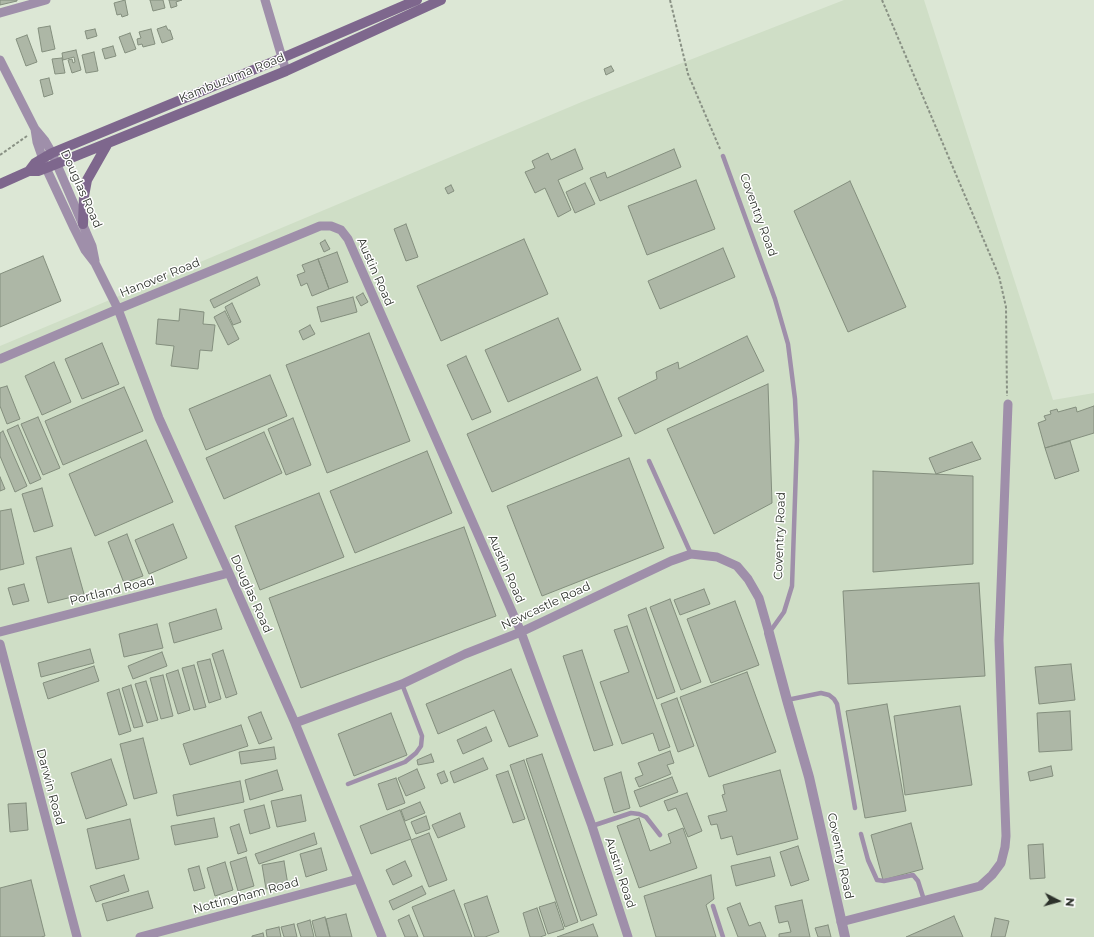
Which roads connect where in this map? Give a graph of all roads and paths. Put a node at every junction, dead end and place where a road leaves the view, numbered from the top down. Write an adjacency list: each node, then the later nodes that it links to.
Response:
1 (46, 0): 7 (street)
2 (265, 0): 9 (street)
3 (417, 0): 9 (main road, Kambuzuma Road)
4 (441, 0): 11 (main road, Kambuzuma Road)
5 (670, 0): 16 (path)
6 (882, 0): 26 (path)
7 (33, 2): 8 (street)
8 (0, 13)
9 (282, 58): 11 (street); 15 (main road, Kambuzuma Road)
10 (0, 60): 12 (street, Douglas Road)
11 (286, 71): 13 (main road, Kambuzuma Road)
12 (35, 129): 14 (path); 15 (street, Douglas Road)
13 (108, 143): 17 (main road, Kambuzuma Road); 21 (main road)
14 (0, 155)
15 (47, 155): 17 (street, Douglas Road); 18 (street, Douglas Road); 19 (main road, Kambuzuma Road)
16 (723, 156): 32 (lane, Coventry Road)
17 (57, 164): 18 (main road, Kambuzuma Road); 21 (street, Douglas Road)
18 (46, 168): 19 (main road, Kambuzuma Road); 23 (street, Douglas Road)
19 (29, 171): 20 (main road, Kambuzuma Road)
20 (0, 184)
21 (83, 224): 23 (street, Douglas Road)
22 (331, 226): 24 (street, Hanover Road); 31 (street, Austin Road)
23 (95, 263): 24 (street, Douglas Road)
24 (118, 309): 25 (street, Hanover Road); 29 (street, Douglas Road)
25 (0, 359)
26 (1008, 404): 43 (street)
27 (649, 461): 28 (lane)
28 (690, 554): 31 (street, Newcastle Road); 32 (street, Newcastle Road)
29 (229, 573): 30 (street, Portland Road); 36 (street, Douglas Road)
30 (0, 632)
31 (521, 632): 34 (street, Newcastle Road); 39 (street, Austin Road)
32 (769, 633): 35 (street, Coventry Road)
33 (0, 644): 46 (street, Darwin Road)
34 (402, 684): 36 (street, Newcastle Road); 37 (lane)
35 (787, 700): 38 (lane); 45 (street, Coventry Road)
36 (295, 723): 42 (street, Douglas Road)
37 (348, 784)
38 (855, 808)
39 (592, 826): 41 (lane); 49 (street, Austin Road)
40 (861, 834): 43 (lane)
41 (660, 835)
42 (358, 879): 47 (street, Nottingham Road); 48 (street, Douglas Road)
43 (924, 900): 45 (street)
44 (713, 906): 50 (lane)
45 (841, 922): 51 (street, Coventry Road)
46 (77, 937)
47 (140, 937)
48 (382, 937)
49 (628, 937)
50 (723, 937)
51 (845, 937)

